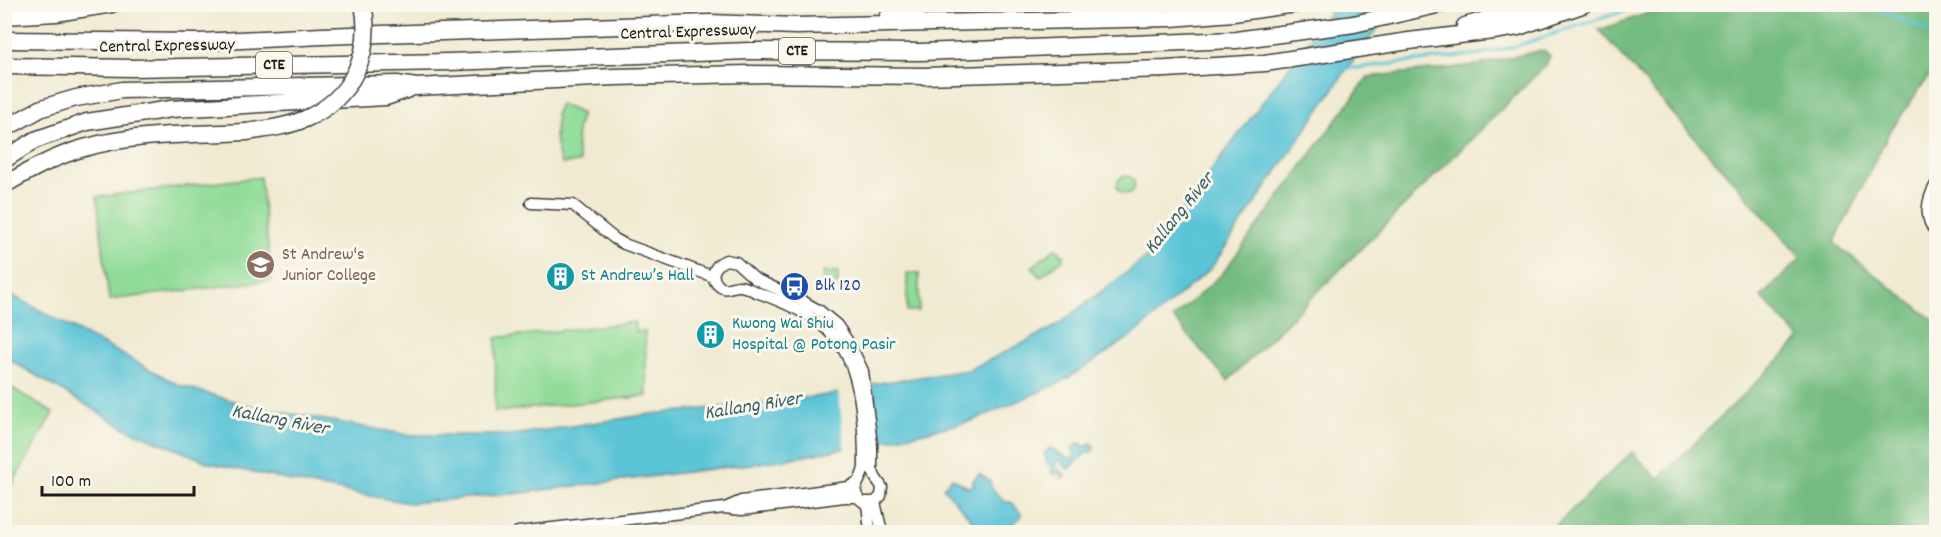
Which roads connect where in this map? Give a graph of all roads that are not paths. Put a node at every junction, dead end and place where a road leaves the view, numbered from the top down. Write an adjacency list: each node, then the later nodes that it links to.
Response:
1 (112, 4): 8 (highway)
2 (363, 4): 17 (highway, bridge)
3 (929, 4): 9 (highway)
4 (1296, 4): 9 (highway, Central Expressway / CTE)
5 (1441, 4): 12 (highway, Central Expressway / CTE)
6 (1539, 4): 11 (highway)
7 (1585, 4): 11 (highway)
8 (4, 16)
9 (796, 26): 10 (highway, Central Expressway / CTE)
10 (4, 40)
11 (1409, 41): 13 (highway)
12 (4, 66)
13 (416, 87): 14 (highway); 15 (highway)
14 (4, 129)
15 (4, 160)
16 (1936, 184): 19 (street)
17 (4, 185)
18 (531, 203): 21 (street)
19 (1936, 232)
20 (742, 269): 21 (street); 22 (street); 23 (street)
21 (714, 277): 22 (street)
22 (738, 286): 23 (street)
23 (859, 372): 24 (street)
24 (865, 475): 25 (street); 25 (street); 26 (street)
25 (866, 501): 26 (street); 28 (street); 29 (street)
26 (724, 508): 27 (street)
27 (518, 532)
28 (870, 532)
29 (882, 532)

